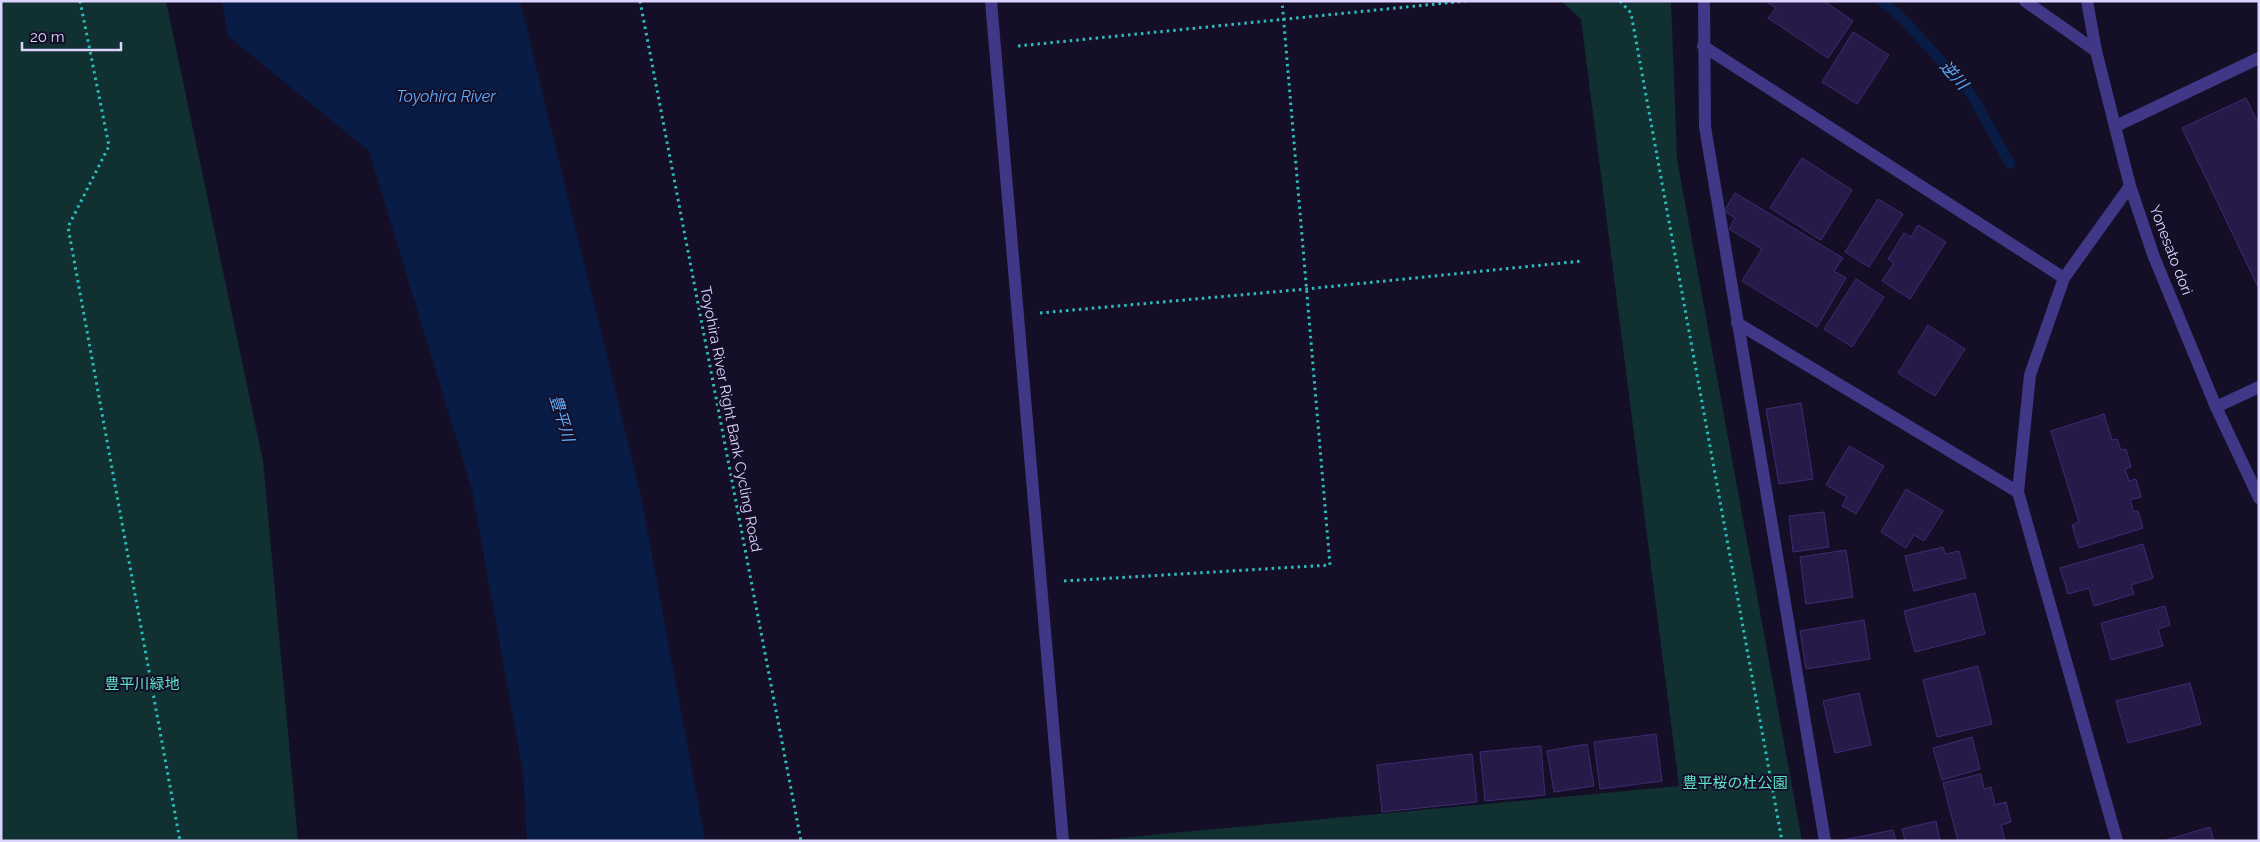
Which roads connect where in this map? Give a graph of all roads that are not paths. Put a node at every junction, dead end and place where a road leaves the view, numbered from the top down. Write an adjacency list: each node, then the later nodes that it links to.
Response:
1 (991, 1): 16 (street)
2 (1704, 1): 5 (street)
3 (2025, 1): 6 (street)
4 (2087, 1): 6 (street, Yonesato dori)
5 (1703, 46): 10 (street); 11 (street)
6 (2096, 51): 8 (street, Yonesato dori)
7 (2259, 58): 8 (street)
8 (2116, 126): 9 (street, Yonesato dori)
9 (2130, 186): 10 (street); 13 (street, Yonesato dori)
10 (2064, 278): 14 (street)
11 (1737, 323): 14 (street); 17 (street)
12 (2259, 387): 13 (street)
13 (2216, 408): 15 (street, Yonesato dori)
14 (2018, 492): 18 (street)
15 (2259, 498)
16 (1063, 841)
17 (1825, 841)
18 (2117, 841)

